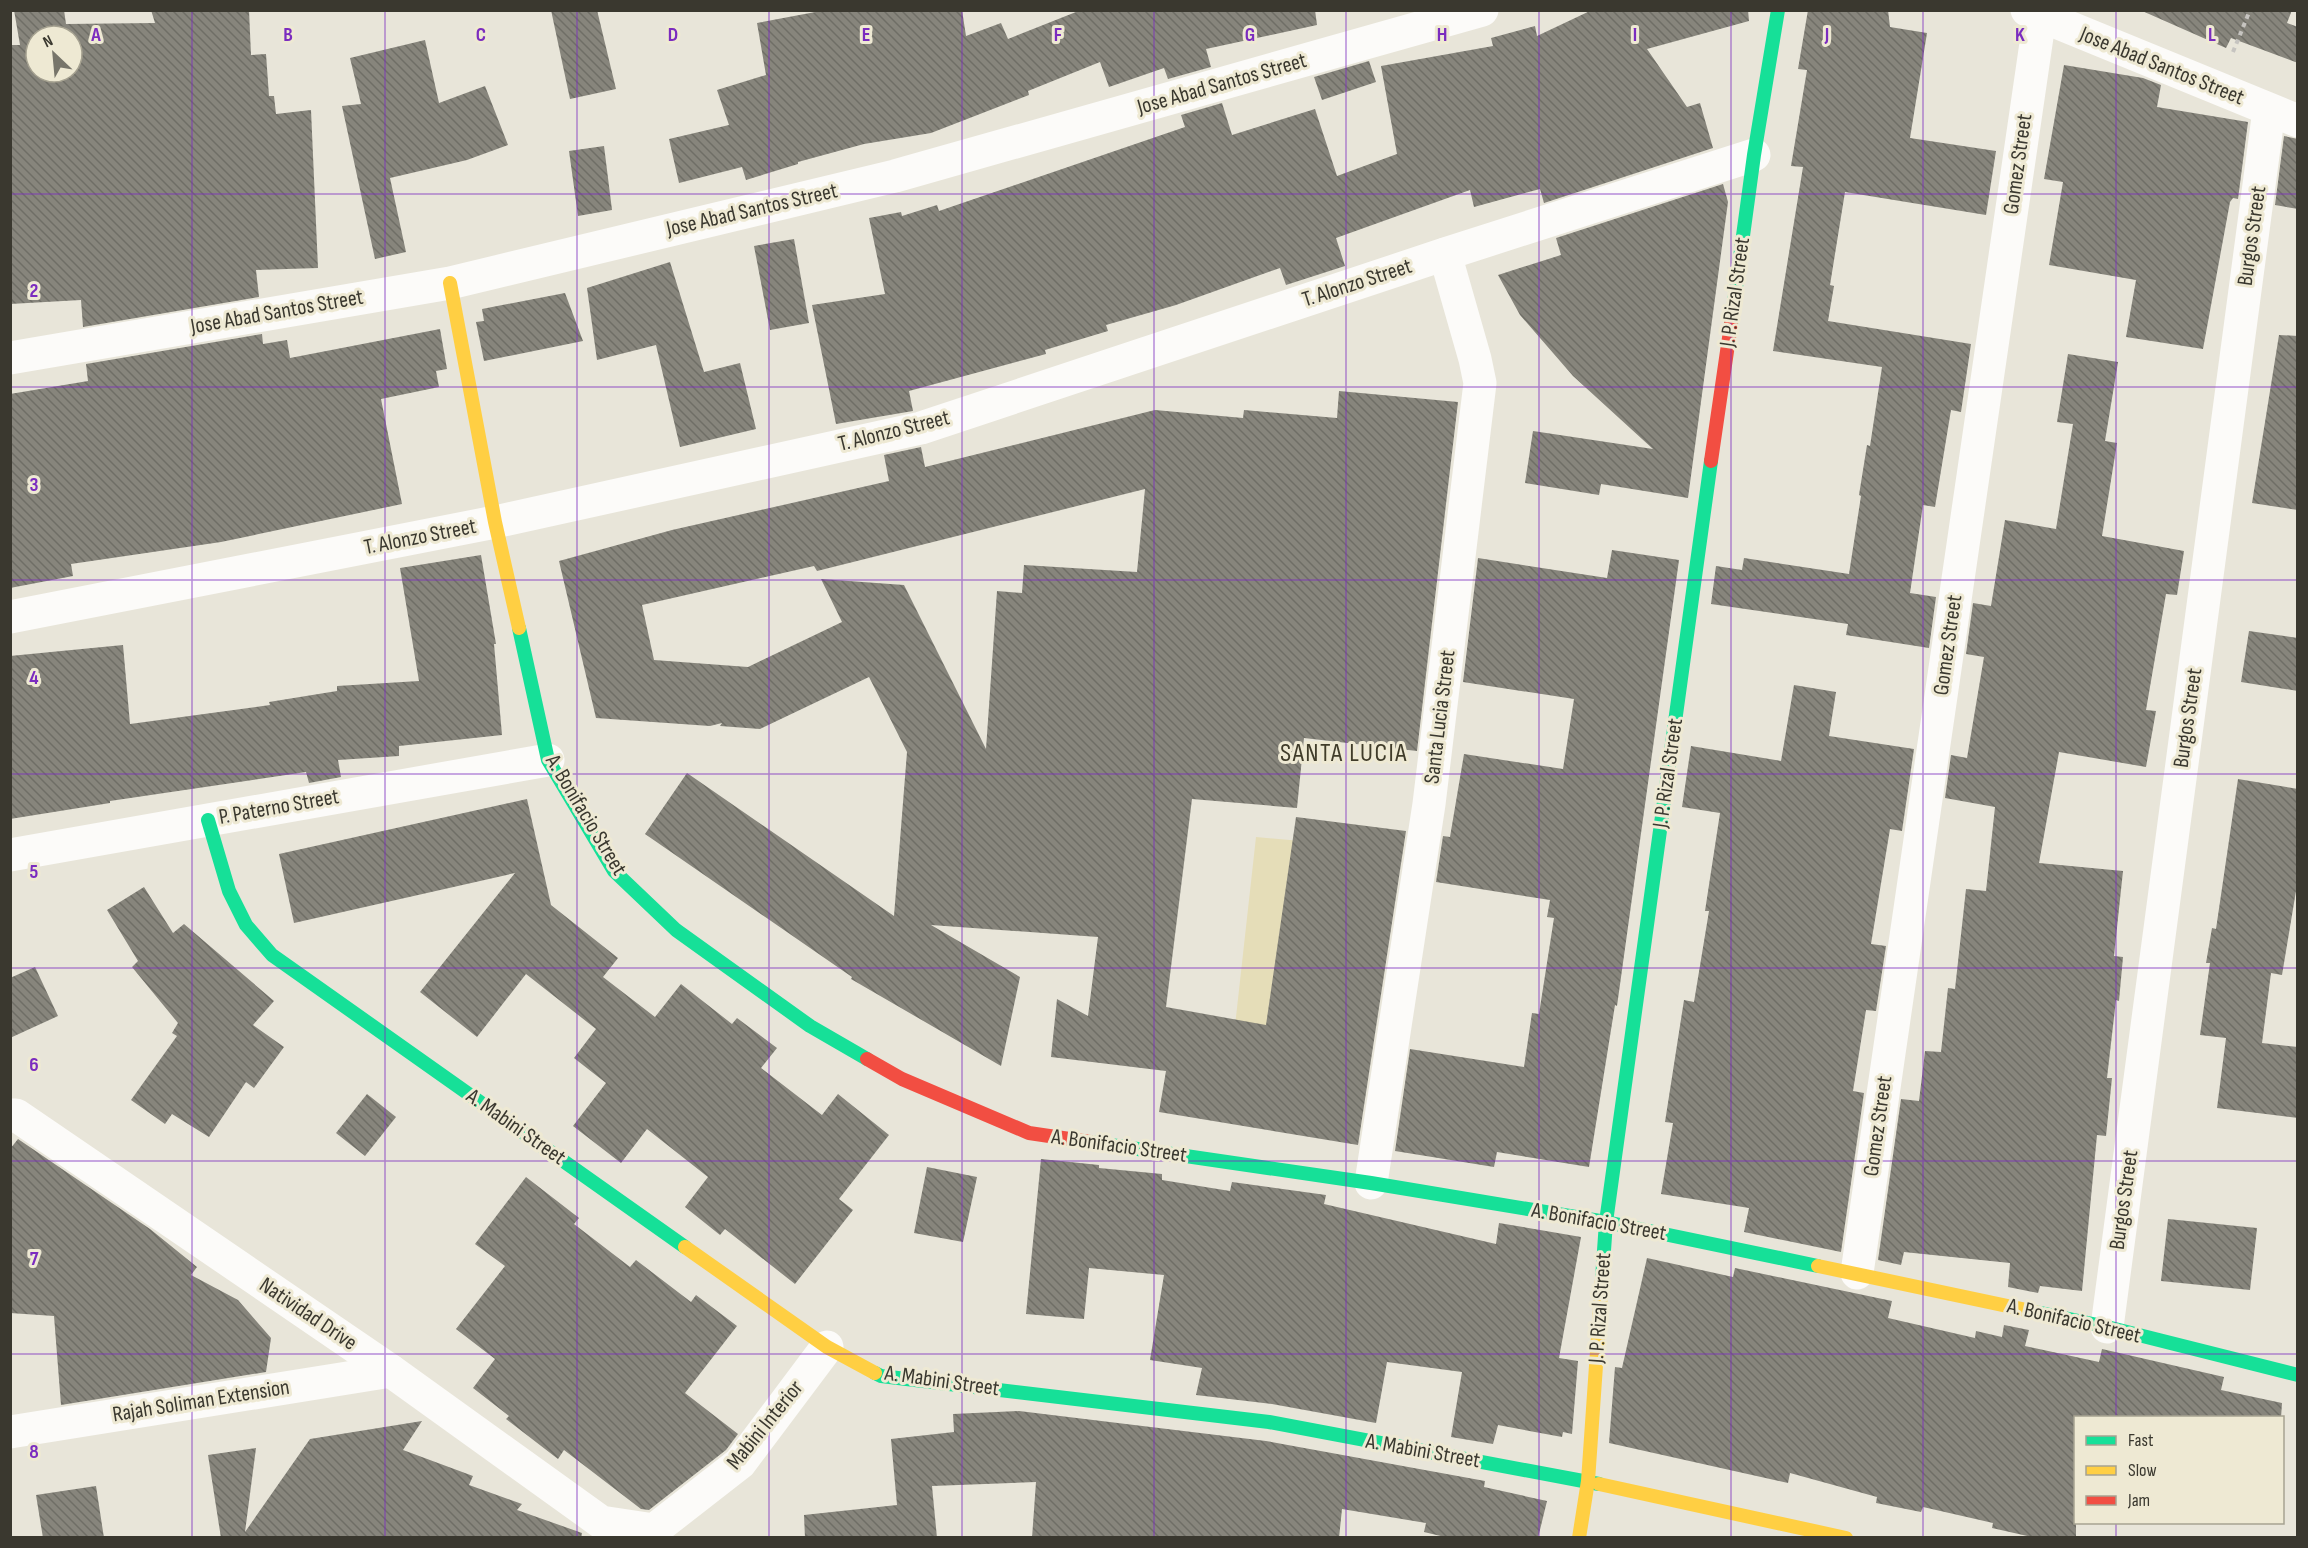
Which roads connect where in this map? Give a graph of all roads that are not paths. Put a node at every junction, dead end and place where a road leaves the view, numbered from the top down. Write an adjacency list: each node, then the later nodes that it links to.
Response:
1 (1482, 10): 7 (street, Jose Abad Santos Street)
2 (1778, 10): 5 (street, J. P. Rizal Street)
3 (2034, 13): 4 (street, Jose Abad Santos Street); 17 (street, Gomez Street)
4 (2283, 115): 18 (street, Burgos Street)
5 (1754, 155): 6 (street, T. Alonzo Street); 16 (street, J. P. Rizal Street)
6 (1445, 254): 9 (street, T. Alonzo Street); 15 (street, Santa Lucia Street)
7 (450, 283): 8 (street, Jose Abad Santos Street); 9 (street, A. Bonifacio Street)
8 (10, 358)
9 (495, 522): 10 (street, T. Alonzo Street); 11 (street, A. Bonifacio Street)
10 (10, 617)
11 (548, 760): 12 (street, P. Paterno Street); 15 (street, A. Bonifacio Street)
12 (208, 820): 13 (street, P. Paterno Street); 19 (street, A. Mabini Street)
13 (10, 855)
14 (10, 1115): 20 (street, Natividad Drive)
15 (1371, 1183): 16 (street, A. Bonifacio Street)
16 (1606, 1222): 17 (street, A. Bonifacio Street); 23 (street, J. P. Rizal Street)
17 (1857, 1273): 18 (street, A. Bonifacio Street)
18 (2107, 1327): 21 (street, A. Bonifacio Street)
19 (827, 1347): 23 (street, A. Mabini Street); 24 (street, Mabini Interior)
20 (391, 1371): 22 (street, Rajah Soliman Extension); 24 (street, Natividad Drive)
21 (2298, 1375)
22 (10, 1432)
23 (1588, 1481): 25 (street, J. P. Rizal Street); 26 (street, A. Mabini Street)
24 (600, 1530)
25 (1579, 1538)
26 (1846, 1538)

